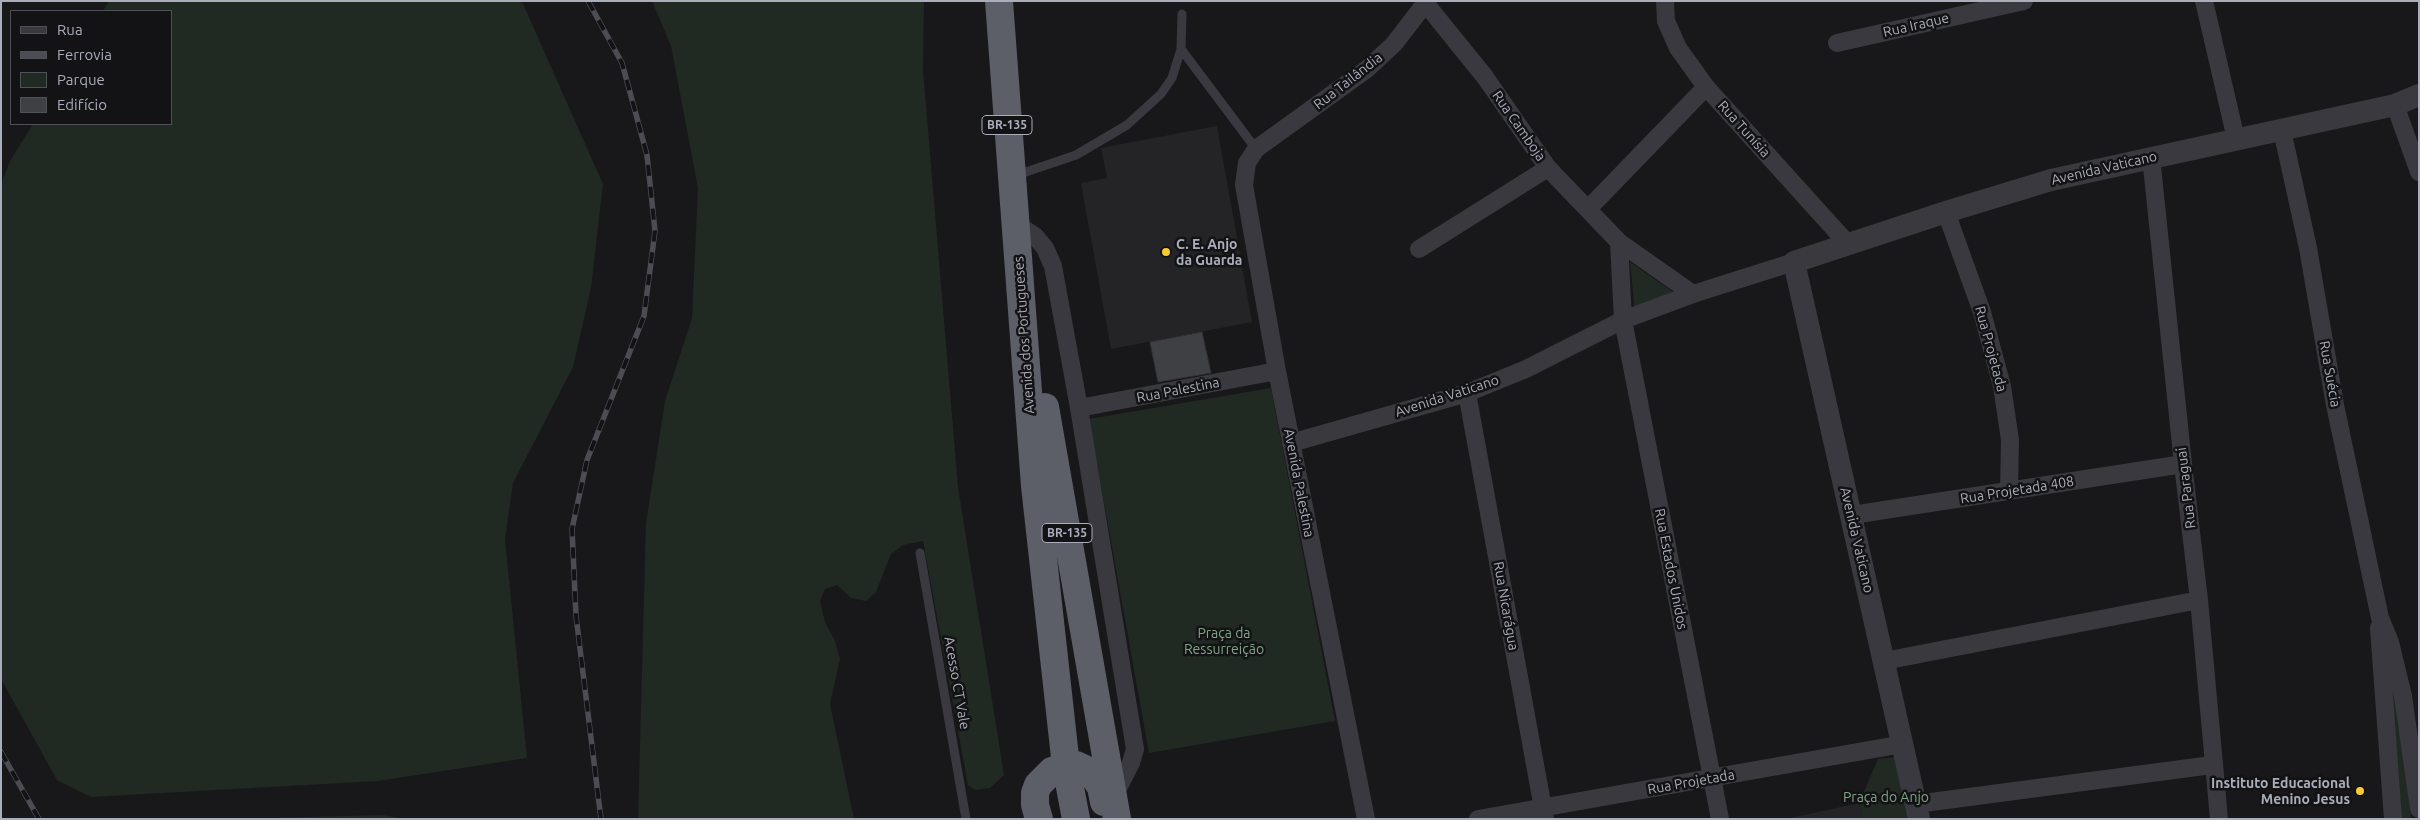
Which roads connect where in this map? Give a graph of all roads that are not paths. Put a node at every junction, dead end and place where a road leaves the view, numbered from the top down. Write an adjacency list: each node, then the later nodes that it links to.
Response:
1 (999, 1): 18 (highway, BR-135)
2 (1665, 1): 9 (street, Rua Tunísia)
3 (2024, 1): 7 (street, Rua Iraque)
4 (2204, 1): 13 (street)
5 (1426, 3): 14 (street, Rua Tailândia); 16 (street, Rua Camboja)
6 (1182, 14): 8 (lane)
7 (1837, 43)
8 (1181, 49): 14 (lane); 18 (lane)
9 (1706, 87): 19 (street); 23 (street, Rua Tunísia)
10 (2419, 95): 11 (street, Avenida Vaticano)
11 (2395, 105): 12 (street, Avenida Vaticano); 17 (street)
12 (2282, 130): 13 (street, Avenida Vaticano); 37 (street, Rua Suécia)
13 (2236, 139): 15 (street, Avenida Vaticano)
14 (1256, 149): 28 (street, Avenida Palestina)
15 (2151, 156): 20 (street, Avenida Vaticano); 32 (street, Rua Paraguai)
16 (1548, 168): 19 (street, Rua Camboja); 24 (street)
17 (2419, 172)
18 (1012, 176): 21 (highway, BR-135)
19 (1588, 209): 22 (street, Rua Camboja)
20 (1946, 212): 23 (street, Avenida Vaticano); 33 (street, Rua Projetada)
21 (1016, 235): 30 (street); 41 (highway, Avenida dos Portugueses / BR-135); 45 (highway, Avenida dos Portugueses / BR-135)
22 (1619, 242): 26 (street, Rua Camboja); 27 (street)
23 (1848, 244): 25 (street, Avenida Vaticano)
24 (1419, 249)
25 (1794, 262): 26 (street, Avenida Vaticano); 34 (street, Avenida Vaticano)
26 (1693, 294): 27 (street, Avenida Vaticano)
27 (1623, 320): 29 (street, Avenida Vaticano); 42 (street, Rua Estados Unidos)
28 (1277, 371): 30 (street, Rua Palestina); 31 (street, Avenida Palestina)
29 (1467, 392): 31 (street, Avenida Vaticano); 46 (street, Rua Nicarágua)
30 (1078, 408): 45 (street)
31 (1291, 443): 50 (street, Avenida Palestina)
32 (2183, 464): 33 (street, Rua Projetada 408); 36 (street, Rua Paraguai)
33 (2009, 491): 34 (street, Rua Projetada 408)
34 (1852, 515): 38 (street, Avenida Vaticano)
35 (920, 553): 47 (lane, Acesso CT Vale)
36 (2200, 600): 38 (street); 40 (street, Rua Paraguai)
37 (2380, 618): 43 (street, Rua Suécia); 54 (street, Rua Suécia)
38 (1884, 661): 39 (street, Avenida Vaticano)
39 (1903, 744): 42 (street, Rua Projetada); 44 (street, Avenida Vaticano)
40 (2212, 765): 44 (street); 53 (street, Rua Paraguai)
41 (1066, 766): 45 (highway); 48 (highway); 49 (highway, Avenida dos Portugueses / BR-135)
42 (1712, 779): 46 (street, Rua Projetada); 52 (street, Rua Estados Unidos)
43 (2419, 809)
44 (1917, 811)
45 (1112, 812)
46 (1544, 813): 51 (street, Rua Projetada)
47 (966, 819)
48 (1039, 819)
49 (1076, 819)
50 (1366, 819)
51 (1478, 819)
52 (1720, 819)
53 (2219, 819)
54 (2393, 819)

